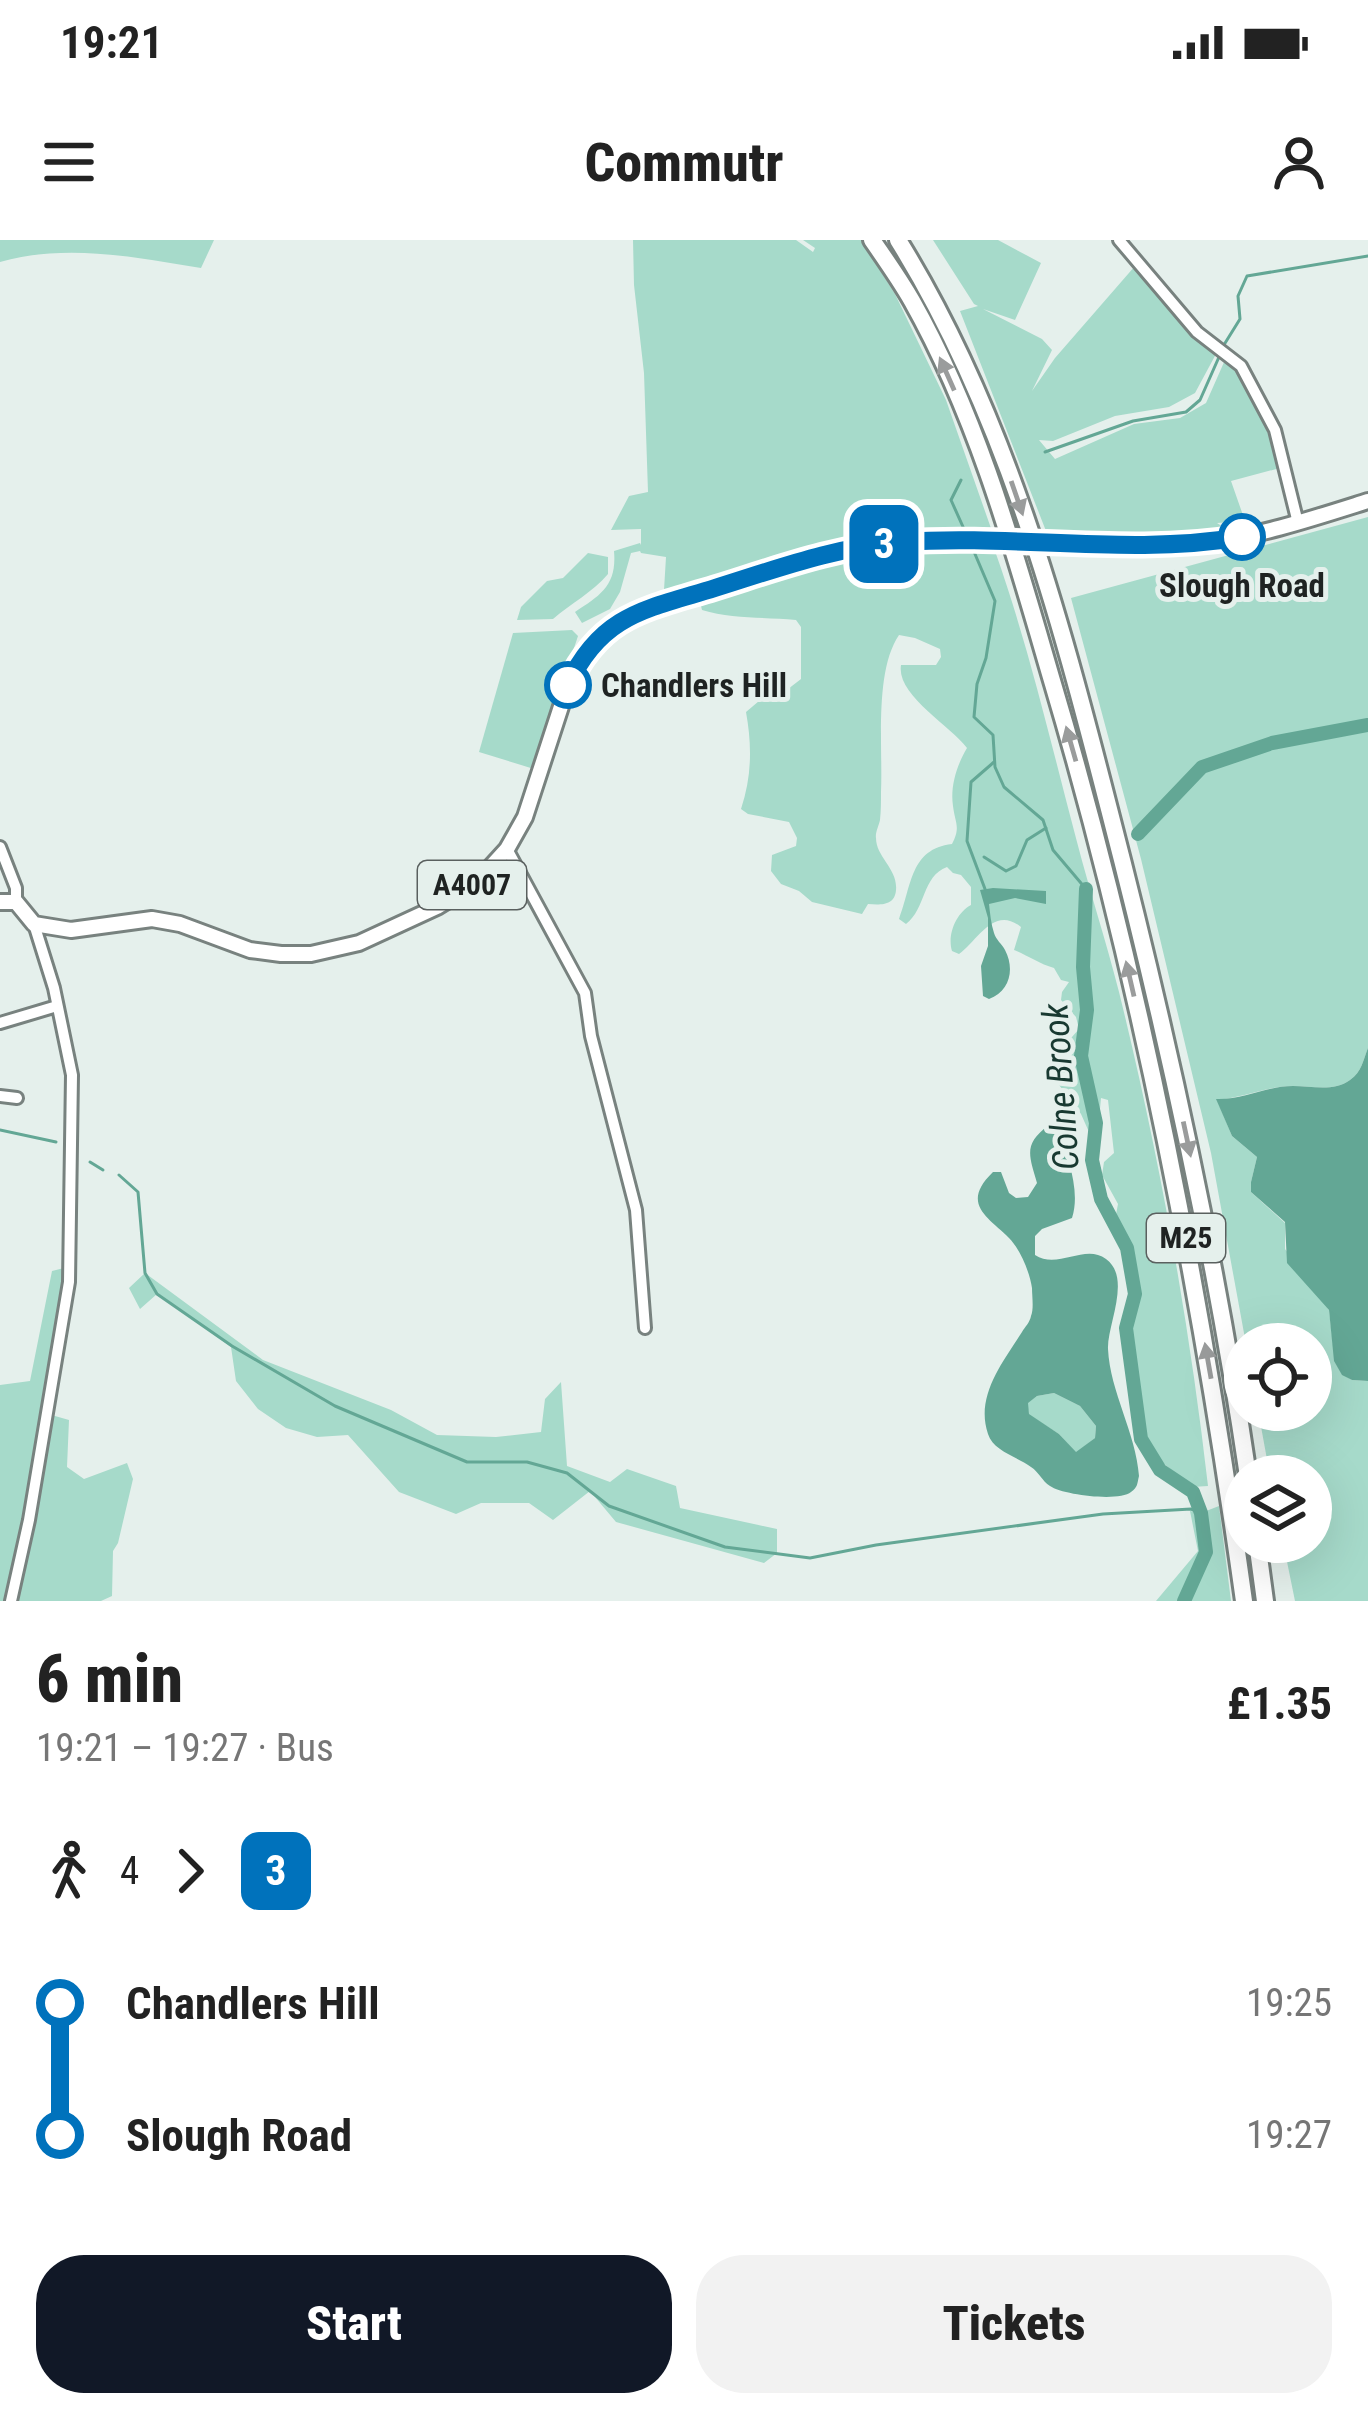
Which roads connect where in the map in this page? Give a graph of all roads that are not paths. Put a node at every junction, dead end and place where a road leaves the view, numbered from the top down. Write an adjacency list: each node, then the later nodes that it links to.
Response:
1 (872, 240): 18 (highway, M25, one-way to 1)
2 (898, 240): 15 (highway, M25, one-way to 15)
3 (1119, 240): 5 (street)
4 (1368, 501): 5 (main road, A4007)
5 (1298, 523): 7 (main road, A4007, bridge)
6 (0, 847): 8 (street)
7 (507, 849): 9 (main road, A4007); 14 (street)
8 (8, 902): 9 (main road)
9 (34, 924): 10 (street)
10 (57, 1006): 11 (street); 17 (street)
11 (0, 1023)
12 (0, 1096): 13 (street)
13 (17, 1098)
14 (645, 1328)
15 (1243, 1455)
16 (1260, 1563): 19 (highway)
17 (11, 1601)
18 (1244, 1601)
19 (1265, 1601)

